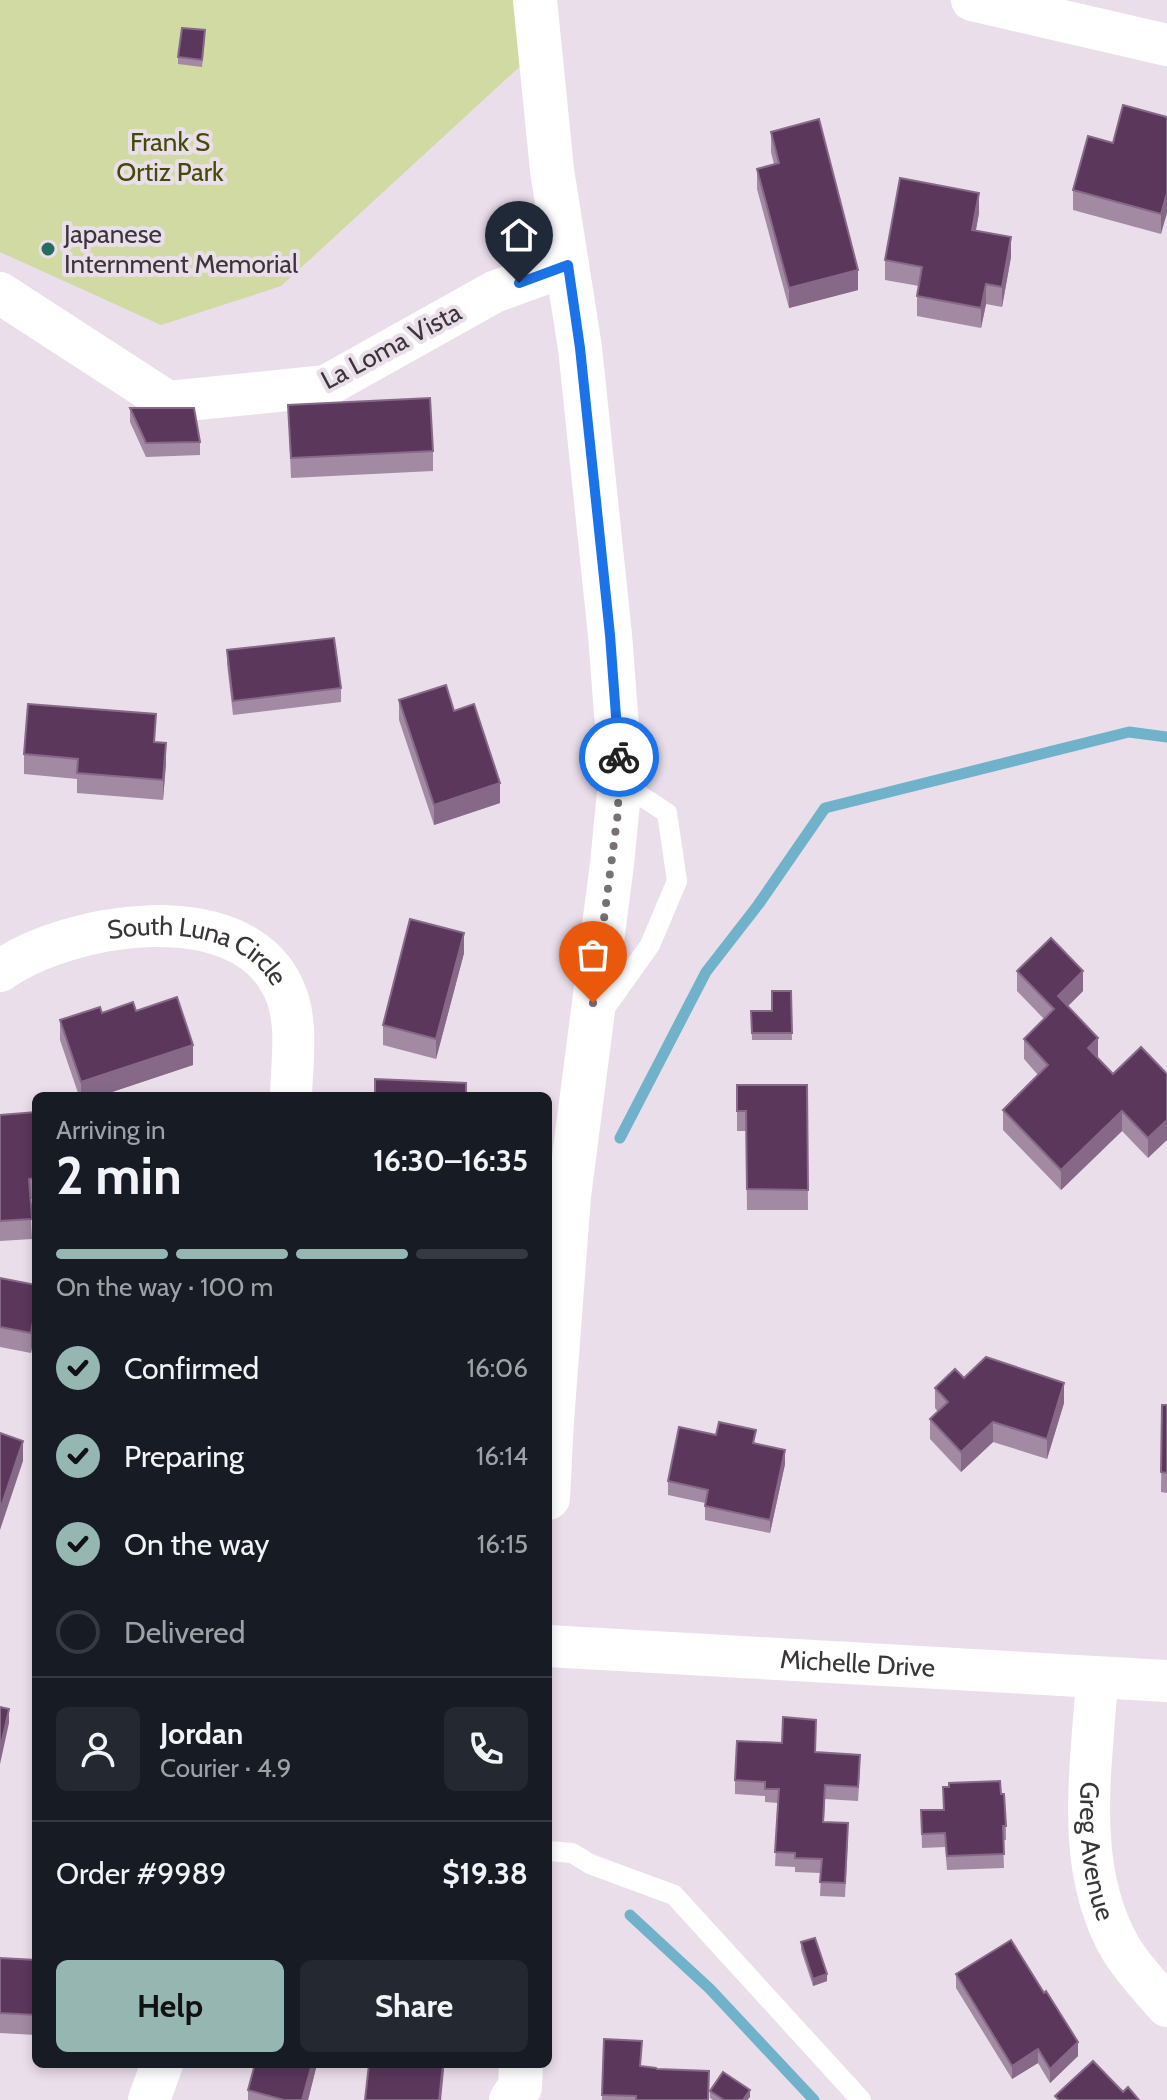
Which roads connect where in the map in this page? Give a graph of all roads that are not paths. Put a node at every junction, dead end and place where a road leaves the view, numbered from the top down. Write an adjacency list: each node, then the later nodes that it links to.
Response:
1 (535, 0): 4 (street)
2 (972, 0): 3 (street)
3 (1167, 45)
4 (568, 265): 5 (street, La Loma Vista); 6 (street)
5 (0, 293)
6 (620, 782): 8 (street); 8 (lane)
7 (0, 971): 9 (street, South Luna Circle)
8 (589, 1031): 10 (street)
9 (291, 1092)
10 (552, 1432)
11 (552, 1646): 12 (street, Michelle Drive)
12 (1097, 1678): 13 (street, Michelle Drive); 15 (street, Greg Avenue)
13 (1167, 1681)
14 (552, 1851): 18 (lane)
15 (1167, 2006)
16 (161, 2068): 17 (street)
17 (149, 2100)
18 (861, 2100)

